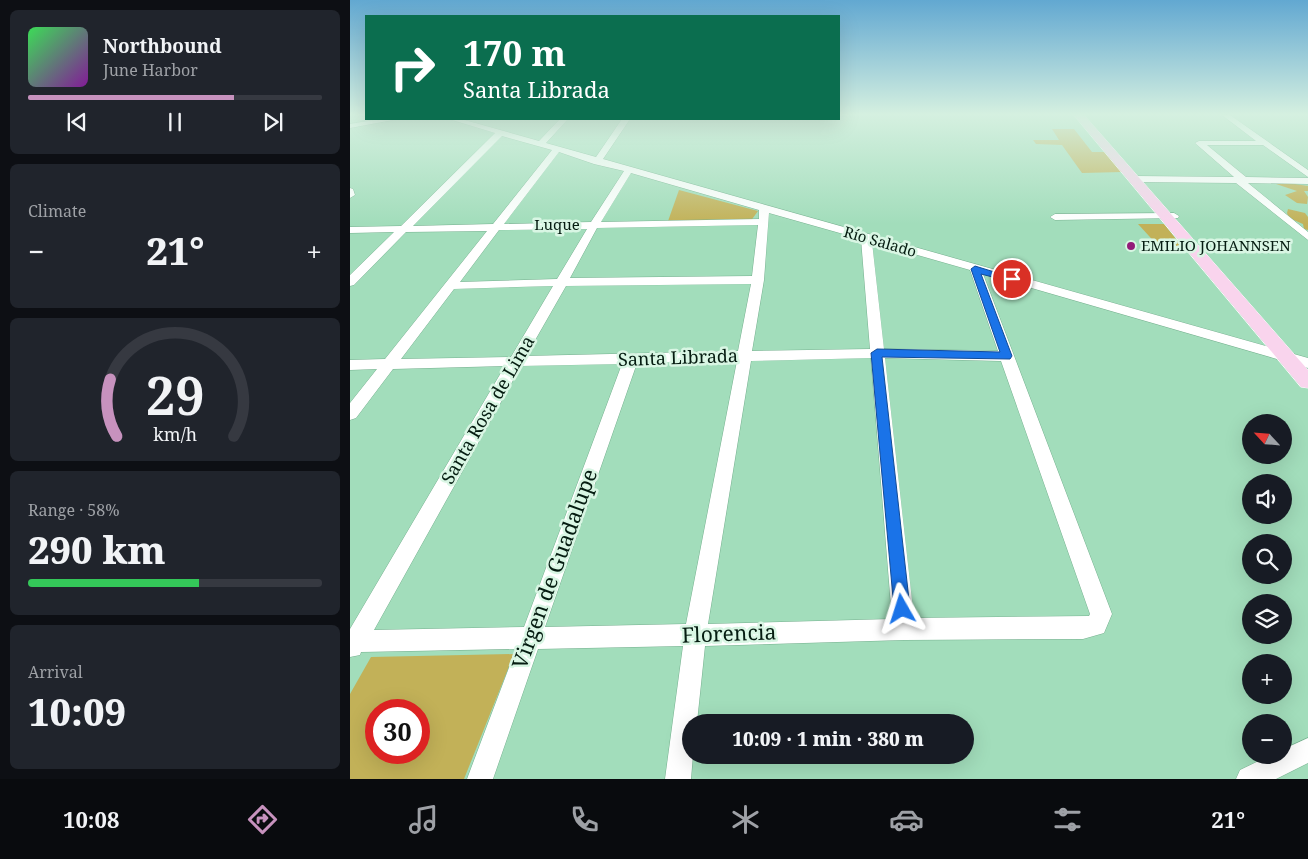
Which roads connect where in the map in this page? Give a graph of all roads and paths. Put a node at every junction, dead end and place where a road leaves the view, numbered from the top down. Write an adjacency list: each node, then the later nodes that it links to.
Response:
1 (482, 151): 21 (street)
2 (555, 151): 20 (street)
3 (561, 151): 8 (street, Río Salado)
4 (604, 151): 8 (street)
5 (1114, 151): 11 (main road)
6 (1208, 151): 12 (street)
7 (1277, 151): 10 (street)
8 (597, 162): 9 (street, Río Salado)
9 (628, 170): 16 (street, Río Salado); 19 (street, Santa Rosa de Lima)
10 (1308, 174)
11 (1138, 179): 12 (street); 17 (main road)
12 (1241, 180): 13 (street); 23 (street)
13 (1308, 181)
14 (350, 191): 15 (street)
15 (350, 195)
16 (764, 216): 19 (street, Luque); 24 (street, Río Salado); 26 (street)
17 (1170, 216): 18 (street); 35 (main road)
18 (1055, 217)
19 (594, 225): 20 (street, Luque); 28 (street, Santa Rosa de Lima)
20 (494, 226): 21 (street, Luque); 29 (street)
21 (402, 229): 22 (street, Luque); 27 (street)
22 (350, 230)
23 (1308, 237)
24 (866, 238): 25 (street, Río Salado); 30 (street)
25 (975, 269): 32 (street); 35 (street, Río Salado)
26 (758, 280): 28 (street); 31 (street)
27 (350, 282)
28 (562, 282): 29 (street); 34 (street, Santa Rosa de Lima)
29 (448, 286): 36 (street)
30 (877, 353): 31 (street, Santa Librada); 32 (street, Santa Librada); 40 (street)
31 (746, 356): 33 (street, Santa Librada); 41 (street)
32 (1007, 356): 40 (street, Florencia)
33 (631, 359): 34 (street, Santa Librada); 42 (street, Virgen de Guadalupe)
34 (517, 360): 36 (street, Santa Librada); 43 (street, Santa Rosa de Lima)
35 (1301, 363): 38 (main road)
36 (388, 364): 37 (street, Santa Librada); 39 (street)
37 (350, 365)
38 (1308, 382)
39 (350, 414)
40 (904, 629): 41 (street, Florencia)
41 (694, 635): 42 (street, Florencia); 46 (street)
42 (531, 637): 43 (street, Florencia); 45 (street, Virgen de Guadalupe)
43 (352, 644)
44 (1308, 750): 47 (street)
45 (480, 779)
46 (678, 779)
47 (1249, 779)

